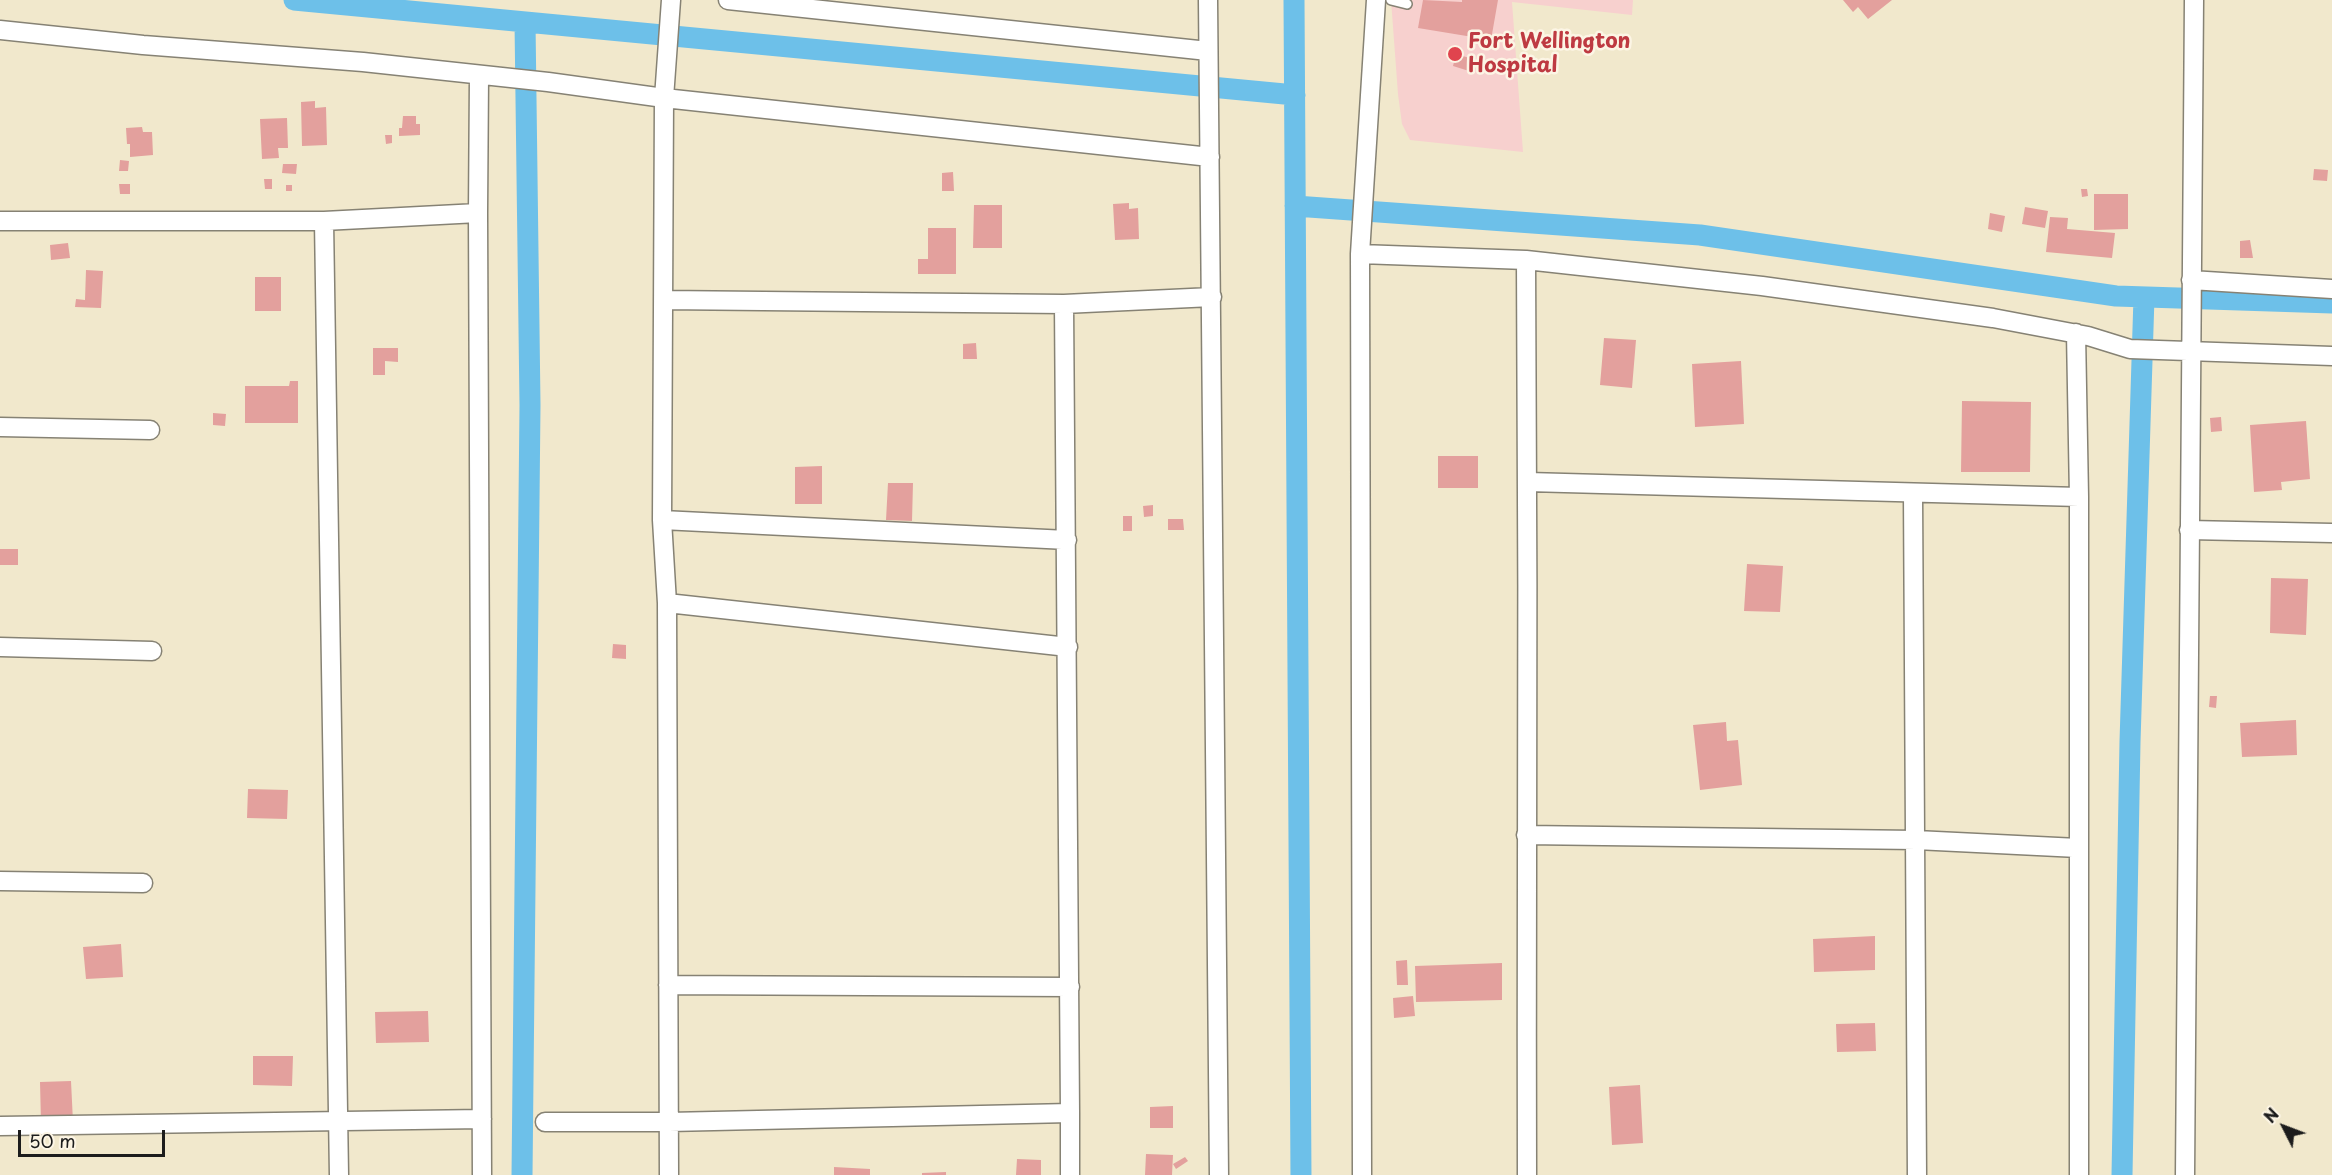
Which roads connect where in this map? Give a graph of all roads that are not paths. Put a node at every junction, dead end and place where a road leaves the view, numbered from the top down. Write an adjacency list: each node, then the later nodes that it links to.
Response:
1 (728, 0): 9 (street)
2 (1208, 0): 9 (street)
3 (1376, 0): 16 (street)
4 (1391, 0): 6 (lane)
5 (2194, 0): 18 (street)
6 (1407, 4)
7 (671, 8): 11 (street)
8 (0, 30): 10 (street)
9 (1208, 51): 12 (street)
10 (479, 76): 11 (street); 13 (street)
11 (664, 98): 12 (street); 21 (street)
12 (1210, 157): 20 (street)
13 (478, 213): 15 (street); 47 (street)
14 (0, 221): 15 (street)
15 (324, 221): 48 (street)
16 (1360, 254): 17 (street); 57 (street)
17 (1526, 260): 23 (street); 28 (street)
18 (2191, 280): 19 (street); 24 (street)
19 (2332, 289)
20 (1212, 297): 22 (street); 56 (street)
21 (663, 300): 22 (street); 31 (street)
22 (1064, 304): 34 (street)
23 (2076, 333): 24 (street); 30 (street)
24 (2190, 351): 25 (street); 32 (street)
25 (2332, 356)
26 (0, 427): 27 (street)
27 (150, 430)
28 (1528, 482): 29 (street); 39 (street)
29 (1913, 494): 30 (street); 40 (street)
30 (2079, 497): 41 (street)
31 (662, 520): 34 (street); 35 (street)
32 (2189, 530): 33 (street); 61 (street)
33 (2332, 533)
34 (1067, 540): 37 (street)
35 (667, 603): 37 (street); 44 (street)
36 (0, 647): 38 (street)
37 (1068, 647): 45 (street)
38 (152, 651)
39 (1526, 835): 40 (street); 58 (street)
40 (1916, 840): 41 (street); 59 (street)
41 (2078, 848): 60 (street)
42 (0, 881): 43 (street)
43 (143, 883)
44 (668, 985): 45 (street); 50 (street)
45 (1070, 987): 46 (street)
46 (1070, 1113): 50 (street); 55 (street)
47 (482, 1119): 48 (street); 53 (street)
48 (339, 1122): 51 (street); 52 (street)
49 (545, 1122): 50 (street)
50 (669, 1122): 54 (street)
51 (0, 1126)
52 (339, 1175)
53 (482, 1175)
54 (669, 1175)
55 (1070, 1175)
56 (1219, 1175)
57 (1362, 1175)
58 (1527, 1175)
59 (1917, 1175)
60 (2079, 1175)
61 (2185, 1175)

